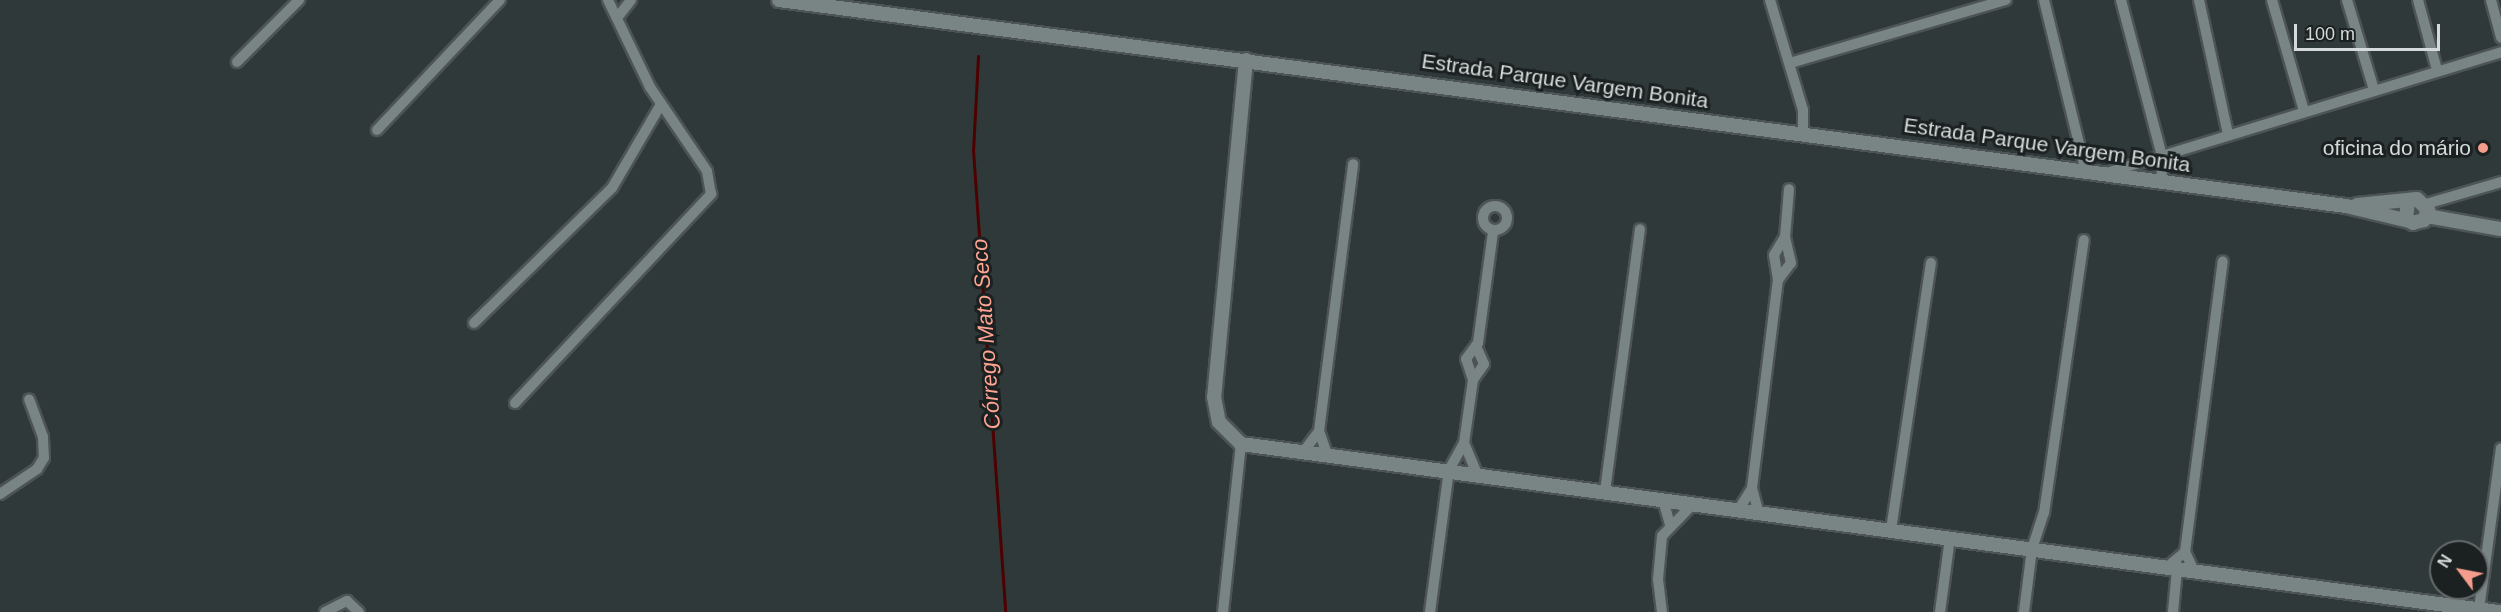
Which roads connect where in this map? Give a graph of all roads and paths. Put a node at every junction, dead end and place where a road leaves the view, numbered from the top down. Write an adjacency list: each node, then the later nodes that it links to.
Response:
1 (299, 0): 19 (street)
2 (500, 0): 25 (street)
3 (608, 0): 15 (street)
4 (631, 0): 15 (street)
5 (779, 0): 18 (street, Estrada Parque Vargem Bonita)
6 (1770, 0): 20 (street)
7 (2006, 0): 20 (street)
8 (2044, 0): 30 (street)
9 (2121, 0): 28 (street)
10 (2199, 0): 27 (street)
11 (2272, 0): 24 (street)
12 (2347, 0): 22 (street)
13 (2418, 0): 21 (street)
14 (2491, 0): 16 (street)
15 (617, 18): 23 (street)
16 (2501, 38)
17 (2501, 52): 21 (street)
18 (1246, 60): 26 (street, Estrada Parque Vargem Bonita); 54 (street)
19 (237, 62)
20 (1790, 63): 26 (street)
21 (2437, 70): 22 (street)
22 (2373, 90): 24 (street)
23 (661, 104): 47 (street); 51 (street)
24 (2304, 111): 27 (street)
25 (377, 130)
26 (1803, 133): 30 (street, Estrada Parque Vargem Bonita)
27 (2228, 134): 28 (street)
28 (2161, 153): 31 (street); 32 (street)
29 (1353, 164): 52 (street)
30 (2086, 172): 31 (street, Estrada Parque Vargem Bonita)
31 (2101, 175): 32 (street, Estrada Parque Vargem Bonita)
32 (2162, 182): 36 (street, Estrada Parque Vargem Bonita)
33 (2501, 182): 37 (street)
34 (1789, 189): 42 (street)
35 (2408, 201): 36 (street, Estrada Parque Vargem Bonita); 37 (street); 38 (street)
36 (2346, 206): 38 (street, Estrada Parque Vargem Bonita)
37 (2426, 210): 38 (street); 40 (street)
38 (2409, 221)
39 (1640, 228): 61 (street)
40 (2501, 230)
41 (1493, 232): 48 (street)
42 (1785, 237): 46 (street); 46 (street)
43 (2084, 240): 70 (street)
44 (2223, 261): 71 (street)
45 (1931, 263): 68 (street)
46 (1778, 280): 60 (street)
47 (474, 323)
48 (1476, 346): 49 (street); 49 (street)
49 (1473, 380): 53 (street)
50 (29, 399): 62 (street)
51 (515, 403)
52 (1318, 431): 56 (street); 57 (street)
53 (1464, 443): 58 (street); 59 (street)
54 (1241, 444): 56 (street); 77 (street)
55 (2501, 448): 74 (street)
56 (1304, 451): 57 (street)
57 (1327, 454): 58 (street)
58 (1449, 470): 59 (street); 78 (street)
59 (1478, 474): 61 (street)
60 (1752, 488): 65 (street); 66 (street)
61 (1605, 491): 63 (street)
62 (0, 494)
63 (1663, 500): 64 (street); 67 (street)
64 (1694, 503): 65 (street); 67 (street)
65 (1739, 509): 66 (street)
66 (1758, 511): 68 (street)
67 (1670, 524): 79 (street)
68 (1891, 530): 69 (street)
69 (1950, 538): 70 (street); 80 (street)
70 (2032, 549): 72 (street); 81 (street)
71 (2185, 552): 72 (street); 73 (street)
72 (2172, 568): 73 (street); 82 (street)
73 (2194, 571): 74 (street)
74 (2473, 610): 83 (street)
75 (325, 612): 76 (street)
76 (359, 612)
77 (1223, 612)
78 (1430, 612)
79 (1662, 612)
80 (1940, 612)
81 (2024, 612)
82 (2173, 612)
83 (2499, 612)

